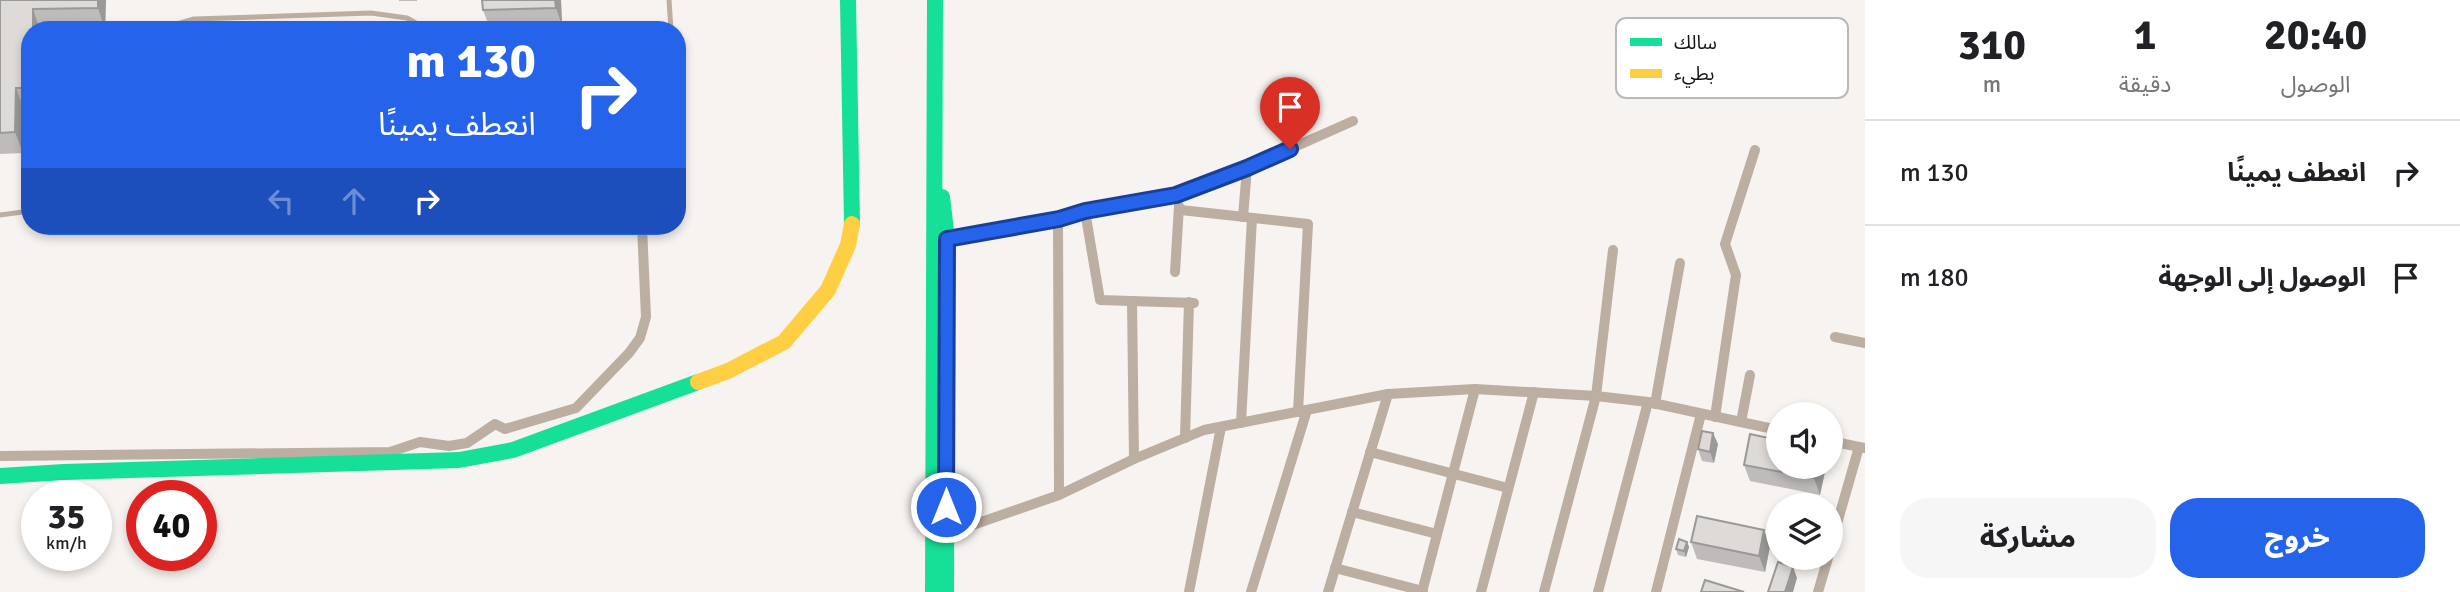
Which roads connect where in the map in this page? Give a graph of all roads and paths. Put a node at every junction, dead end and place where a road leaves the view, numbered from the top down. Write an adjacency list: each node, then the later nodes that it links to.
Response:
1 (669, 0): 6 (lane)
2 (848, 0): 45 (street)
3 (935, 0): 18 (street)
4 (187, 21): 5 (lane)
5 (412, 21)
6 (670, 21)
7 (1353, 121): 9 (street)
8 (1755, 150): 33 (street)
9 (1247, 168): 10 (street); 15 (street)
10 (1176, 195): 11 (street); 12 (street)
11 (1181, 210): 15 (street); 21 (street)
12 (1085, 211): 16 (street); 22 (street)
13 (21, 212): 14 (lane)
14 (0, 215)
15 (1248, 217): 31 (street); 35 (street)
16 (1059, 219): 18 (street); 47 (street)
17 (642, 235): 42 (street)
18 (939, 240): 51 (street)
19 (1613, 250): 29 (street)
20 (1680, 263): 30 (street)
21 (1175, 272)
22 (1132, 301): 38 (street); 43 (street)
23 (1835, 337): 24 (street)
24 (1865, 343)
25 (1750, 375): 34 (street)
26 (1475, 389): 27 (street); 28 (street); 44 (street)
27 (1534, 392): 29 (street); 46 (street)
28 (1388, 394): 31 (street); 41 (street)
29 (1596, 396): 30 (street); 61 (street)
30 (1652, 403): 32 (street); 62 (street)
31 (1303, 411): 35 (street); 57 (street)
32 (1701, 414): 33 (street); 63 (street)
33 (1715, 417): 34 (street)
34 (1741, 422): 37 (street)
35 (1241, 423): 36 (street)
36 (1221, 427): 38 (street); 56 (street)
37 (1766, 427)
38 (1185, 438): 43 (street)
39 (1843, 444): 40 (street)
40 (1862, 448): 48 (street)
41 (1370, 452): 44 (street); 49 (street)
42 (0, 456)
43 (1134, 459): 47 (street)
44 (1453, 473): 46 (street); 50 (street)
45 (0, 476)
46 (1508, 488): 60 (street)
47 (1059, 495): 51 (street)
48 (1843, 507)
49 (1352, 512): 50 (street); 52 (street)
50 (1437, 534): 59 (street)
51 (939, 536): 54 (street); 55 (street)
52 (1335, 568): 58 (street); 59 (street)
53 (1824, 570): 64 (street)
54 (933, 592)
55 (946, 592)
56 (1189, 592)
57 (1251, 592)
58 (1328, 592)
59 (1422, 592)
60 (1481, 592)
61 (1545, 592)
62 (1598, 592)
63 (1657, 592)
64 (1818, 592)

